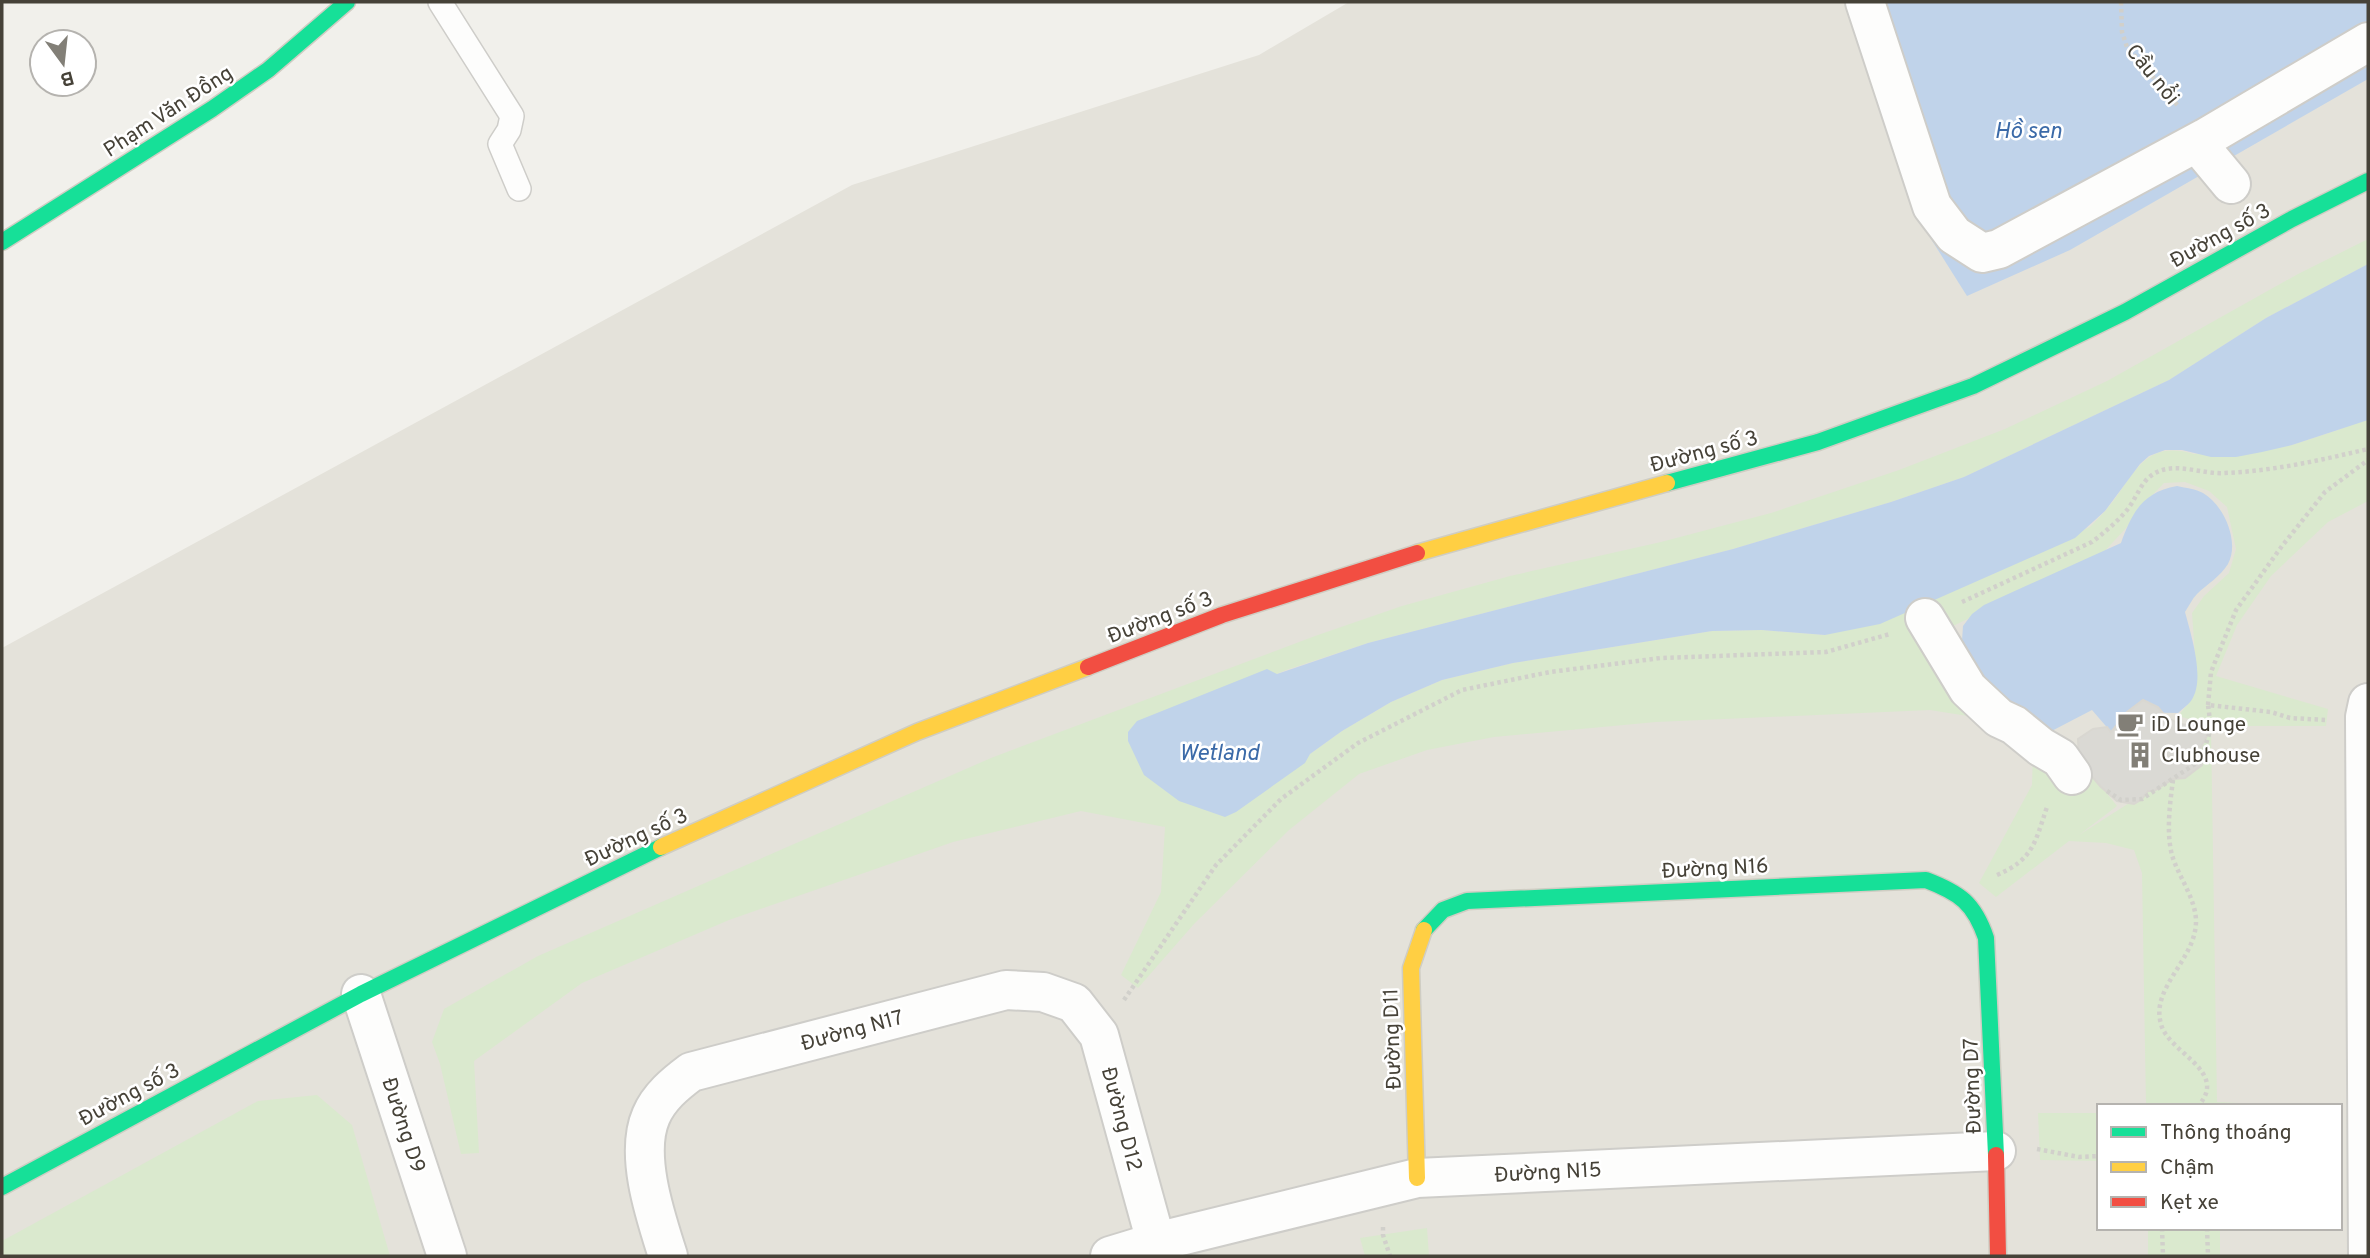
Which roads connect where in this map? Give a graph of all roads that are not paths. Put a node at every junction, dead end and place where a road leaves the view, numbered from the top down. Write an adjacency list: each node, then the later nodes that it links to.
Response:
1 (347, 2): 9 (street, Phạm Văn Đồng)
2 (440, 2): 8 (lane)
3 (1865, 2): 5 (street)
4 (2368, 42): 5 (street)
5 (2201, 140): 7 (street)
6 (2368, 181): 16 (street, Đường số 3)
7 (2231, 184)
8 (519, 189)
9 (2, 242)
10 (1926, 618): 12 (street)
11 (2367, 710): 15 (street)
12 (2072, 775)
13 (1444, 910): 14 (street, Đường N16); 20 (street, Đường D11)
14 (1979, 914): 19 (street, Đường D7)
15 (2367, 914): 18 (street)
16 (361, 994): 21 (street, Đường số 3); 23 (street, Đường D9)
17 (1074, 1003): 22 (street, Đường D12); 24 (street, Đường N17)
18 (2368, 1128): 27 (street)
19 (1996, 1151): 20 (street, Đường N15); 26 (street, Đường D7)
20 (1417, 1178): 22 (street, Đường N15)
21 (2, 1187)
22 (1156, 1242): 25 (street, Đường N15)
23 (447, 1256)
24 (668, 1256)
25 (1110, 1256)
26 (1998, 1256)
27 (2368, 1256)

